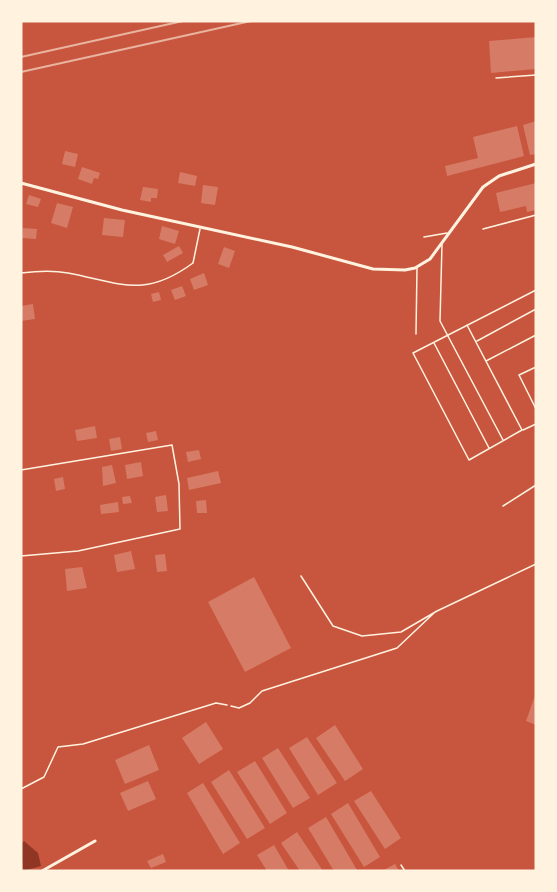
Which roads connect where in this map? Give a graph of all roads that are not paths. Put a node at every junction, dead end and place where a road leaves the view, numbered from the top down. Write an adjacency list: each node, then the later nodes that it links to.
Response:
1 (536, 75): 2 (lane)
2 (496, 78)
3 (536, 164): 8 (street)
4 (21, 183): 6 (street)
5 (536, 215): 7 (lane)
6 (200, 228): 11 (street); 12 (lane)
7 (483, 229)
8 (450, 231): 9 (lane); 10 (street)
9 (424, 237)
10 (442, 243): 11 (street); 17 (lane)
11 (417, 267): 16 (lane)
12 (21, 273)
13 (536, 290): 15 (lane)
14 (536, 309): 19 (lane)
15 (467, 325): 17 (lane); 19 (lane)
16 (416, 334)
17 (447, 335): 20 (lane); 28 (lane)
18 (536, 335): 21 (lane)
19 (476, 341): 21 (lane)
20 (434, 342): 29 (lane); 29 (lane)
21 (486, 361): 27 (lane)
22 (536, 367): 24 (lane)
23 (536, 394): 24 (lane)
24 (530, 397): 25 (lane)
25 (536, 409)
26 (536, 424): 27 (lane)
27 (522, 430): 28 (lane)
28 (503, 441): 29 (lane)
29 (489, 449)
30 (21, 470): 33 (lane)
31 (536, 485): 32 (lane)
32 (503, 507)
33 (21, 556)
34 (536, 564): 36 (lane)
35 (301, 576): 36 (lane)
36 (437, 611): 37 (lane)
37 (231, 706)
38 (94, 841): 40 (street)
39 (401, 865): 41 (lane)
40 (42, 871)
41 (405, 871)

